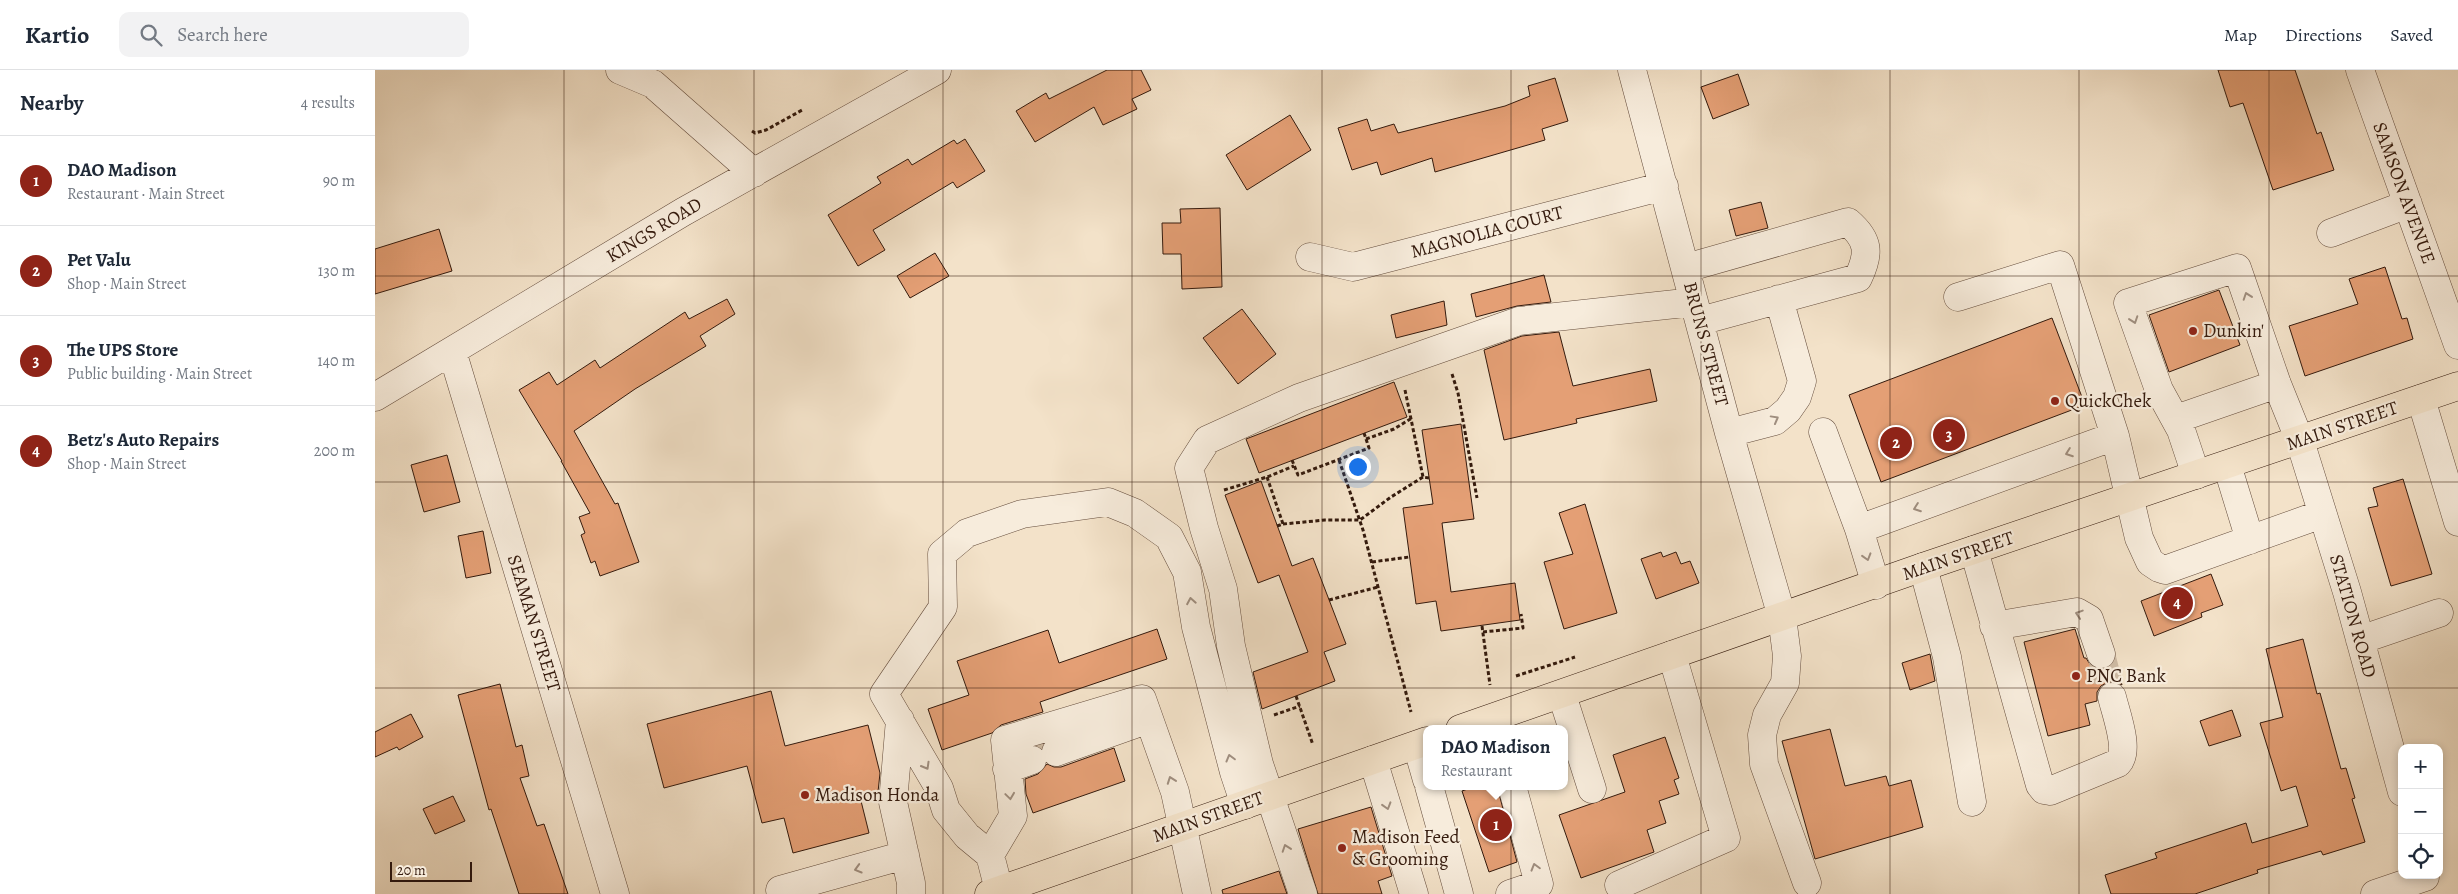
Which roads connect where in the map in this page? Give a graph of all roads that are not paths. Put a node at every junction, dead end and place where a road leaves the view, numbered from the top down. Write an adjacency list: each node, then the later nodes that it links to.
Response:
1 (620, 70): 5 (street)
2 (937, 70): 5 (street, KINGS ROAD)
3 (1632, 70): 6 (street, BRUNS STREET)
4 (2360, 70): 7 (street, SAMSON AVENUE)
5 (754, 173): 15 (street, KINGS ROAD)
6 (1665, 186): 9 (street, MAGNOLIA COURT); 10 (street, BRUNS STREET)
7 (2407, 204): 8 (street); 14 (street, SAMSON AVENUE)
8 (2331, 233)
9 (1310, 256)
10 (1686, 268): 12 (street); 13 (street, BRUNS STREET)
11 (1958, 297): 23 (street)
12 (1779, 299): 13 (street); 22 (street, one-way to 12)
13 (1697, 312): 22 (street, BRUNS STREET); 54 (street)
14 (2458, 345)
15 (452, 351): 18 (street, KINGS ROAD); 63 (street, SEAMAN STREET)
16 (2277, 384): 20 (street); 20 (street, STATION ROAD, one-way to 20); 24 (street, STATION ROAD)
17 (2458, 386): 19 (main road, MAIN STREET)
18 (375, 397)
19 (2421, 399): 24 (main road, MAIN STREET); 27 (street)
20 (2175, 419): 26 (street)
21 (1823, 432): 31 (street)
22 (1729, 433): 37 (street, BRUNS STREET)
23 (2115, 436): 28 (street); 31 (street, one-way to 31)
24 (2300, 441): 25 (main road, MAIN STREET); 29 (street, STATION ROAD)
25 (2227, 465): 26 (main road, MAIN STREET); 32 (street)
26 (2197, 476): 28 (main road, MAIN STREET)
27 (2452, 476): 30 (street)
28 (2129, 499): 32 (street); 33 (main road, MAIN STREET)
29 (2322, 514): 32 (street); 39 (street, STATION ROAD)
30 (2458, 522)
31 (1859, 529): 35 (street, one-way to 35)
32 (2250, 540)
33 (1974, 550): 34 (main road, MAIN STREET); 38 (street)
34 (1923, 567): 35 (main road, MAIN STREET); 55 (street)
35 (1876, 585): 37 (main road, MAIN STREET)
36 (2439, 613): 39 (street)
37 (1782, 617): 41 (main road, MAIN STREET); 60 (street, BRUNS STREET)
38 (1994, 626): 40 (street, one-way to 38); 43 (street)
39 (2360, 640): 51 (street, STATION ROAD)
40 (2101, 654)
41 (1672, 655): 42 (main road, MAIN STREET); 61 (street)
42 (1562, 695): 46 (main road, MAIN STREET); 50 (street)
43 (2112, 697)
44 (1147, 713): 48 (street); 48 (street); 56 (street, one-way to 44)
45 (900, 720): 54 (street, one-way to 45); 57 (street); 58 (street, one-way to 58)
46 (1494, 723)
47 (1422, 743): 49 (main road, MAIN STREET)
48 (1030, 755): 58 (street, one-way to 58)
49 (1373, 760): 54 (main road, MAIN STREET); 68 (street, one-way to 68)
50 (1592, 788)
51 (2401, 789)
52 (1430, 790): 69 (street)
53 (1513, 790): 70 (street, one-way to 53)
54 (1257, 800): 56 (main road, MAIN STREET); 67 (street, one-way to 54)
55 (1972, 802)
56 (1182, 827): 62 (main road, MAIN STREET); 66 (street)
57 (905, 855): 64 (street, one-way to 64); 65 (street)
58 (990, 855): 62 (street)
59 (2426, 882): 71 (street)
60 (1807, 883)
61 (1619, 884)
62 (994, 892)
63 (615, 894)
64 (781, 894)
65 (911, 894)
66 (1197, 894)
67 (1303, 894)
68 (1414, 894)
69 (1459, 894)
70 (1510, 894)
71 (2375, 894)

